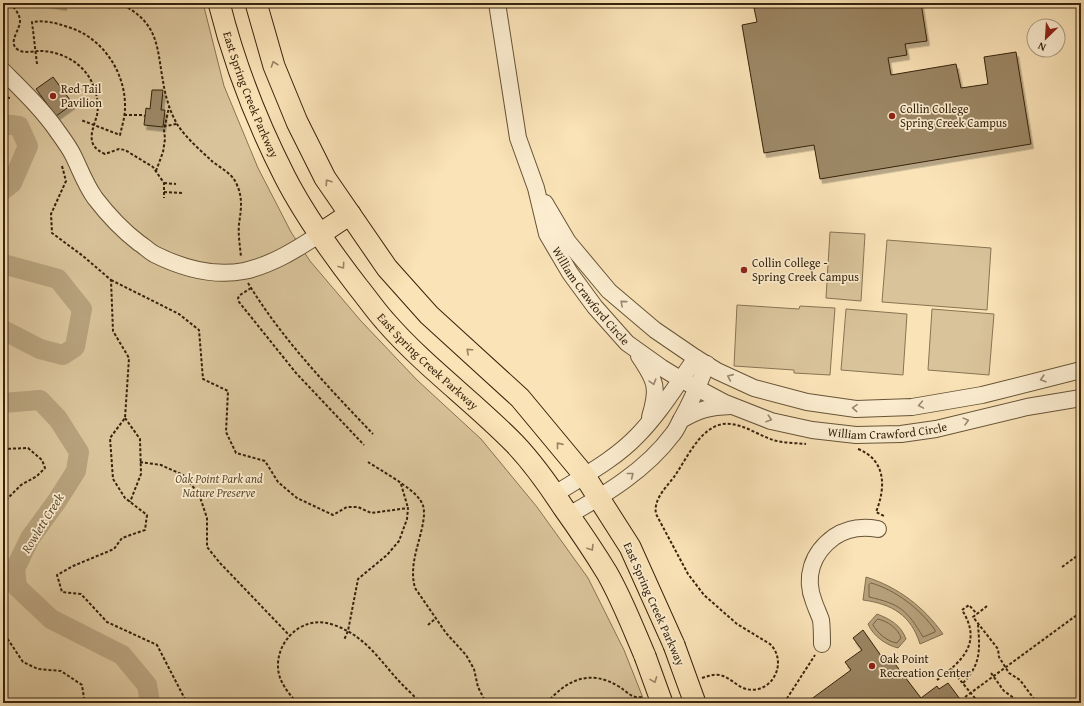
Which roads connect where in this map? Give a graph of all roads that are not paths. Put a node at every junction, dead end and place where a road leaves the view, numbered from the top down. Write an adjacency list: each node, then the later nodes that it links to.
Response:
1 (219, 3): 7 (main road, East Spring Creek Parkway)
2 (256, 3): 6 (main road, East Spring Creek Parkway, one-way to 2)
3 (496, 3): 5 (lane, William Crawford Circle)
4 (3, 71): 7 (lane)
5 (536, 188): 8 (lane, William Crawford Circle); 9 (lane, William Crawford Circle, one-way to 5)
6 (350, 214): 7 (main road); 17 (main road, East Spring Creek Parkway, one-way to 6)
7 (320, 234): 18 (main road, East Spring Creek Parkway, one-way to 18)
8 (634, 348): 11 (lane, William Crawford Circle); 16 (lane, one-way to 16)
9 (701, 361): 10 (lane, William Crawford Circle, one-way to 9); 11 (lane); 12 (lane)
10 (1081, 370)
11 (680, 379): 12 (lane, William Crawford Circle); 16 (lane)
12 (698, 389): 14 (lane, William Crawford Circle); 15 (lane)
13 (1081, 398): 14 (lane, William Crawford Circle, one-way to 13)
14 (732, 406): 15 (lane)
15 (681, 420): 19 (lane, one-way to 15)
16 (647, 424): 17 (lane)
17 (584, 475): 18 (lane); 19 (main road, East Spring Creek Parkway)
18 (555, 494): 20 (main road, East Spring Creek Parkway)
19 (599, 498): 20 (lane); 24 (main road, East Spring Creek Parkway, bridge)
20 (569, 515): 23 (main road, East Spring Creek Parkway, one-way to 23, bridge)
21 (881, 522): 22 (lane)
22 (822, 644)
23 (653, 700)
24 (695, 703)

